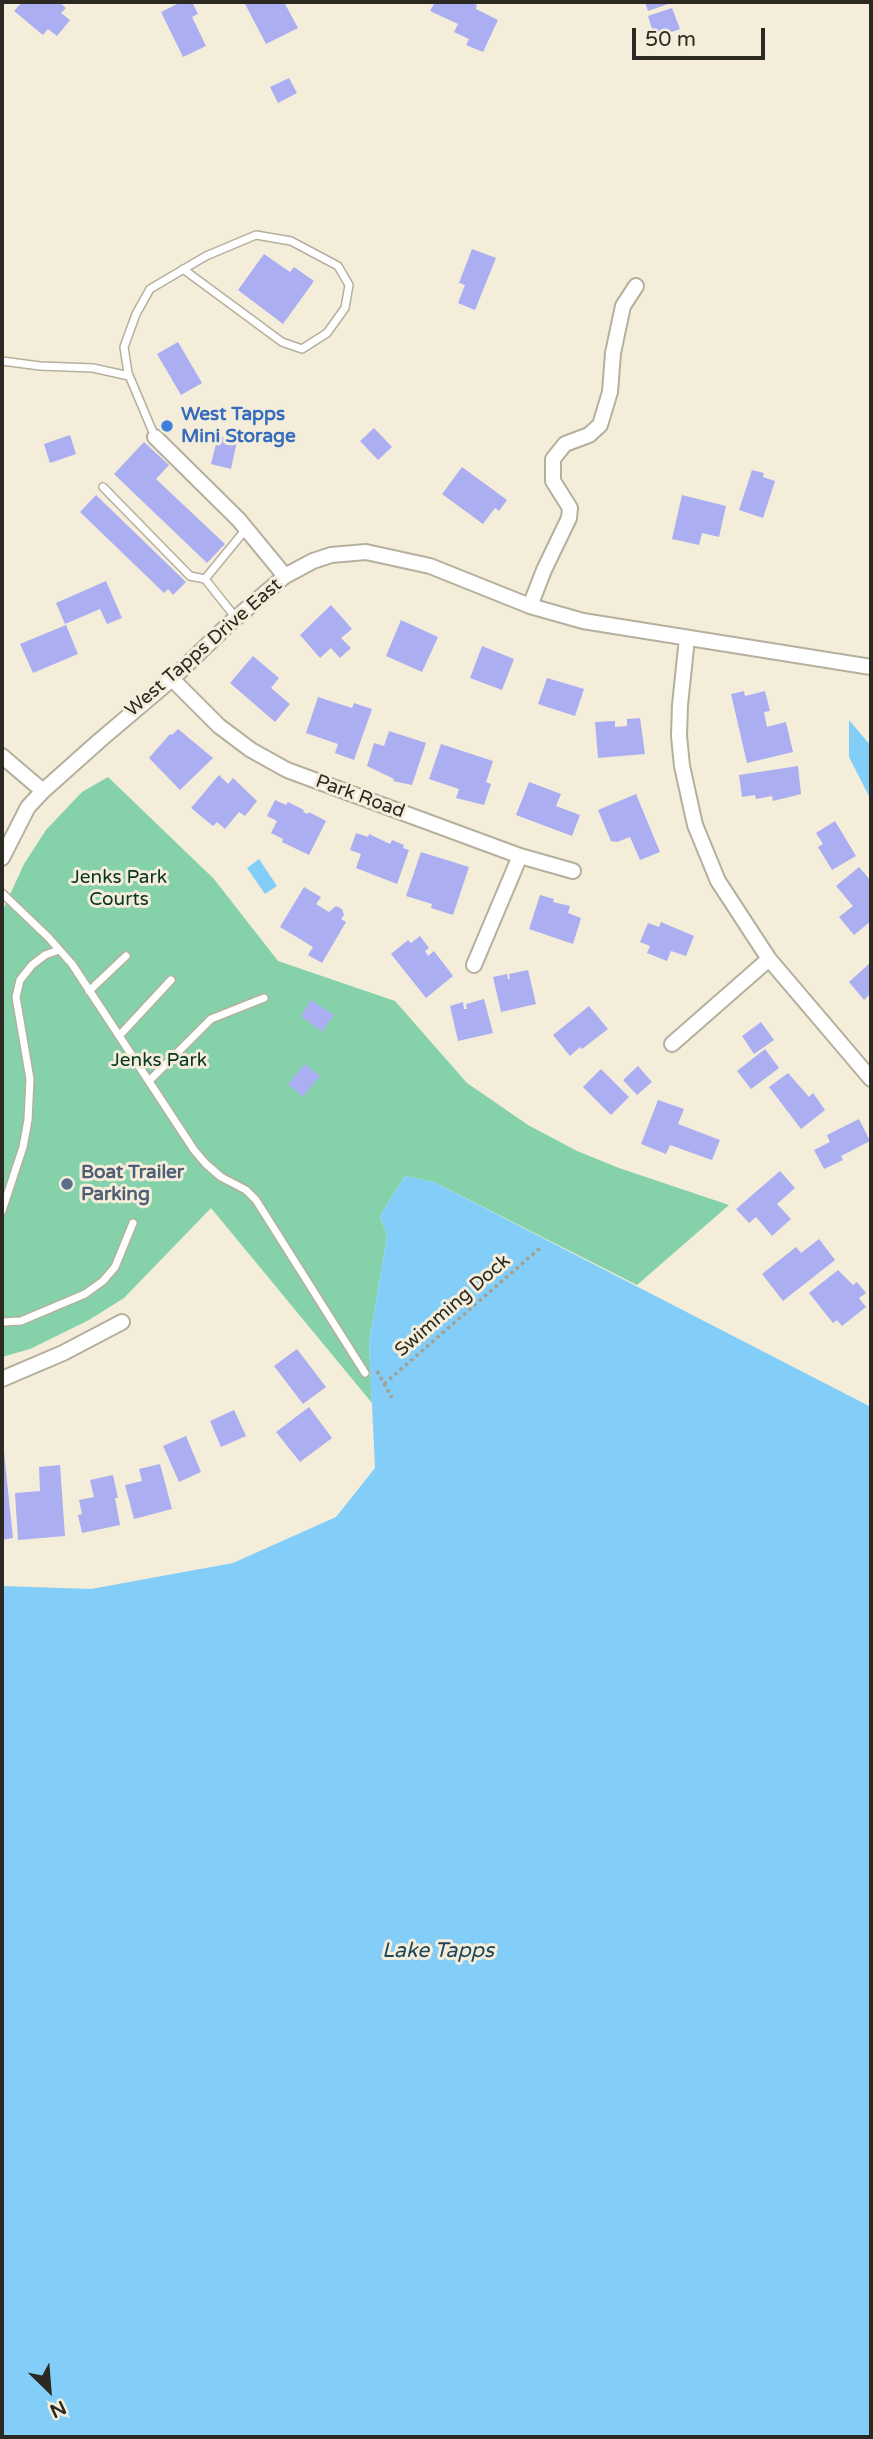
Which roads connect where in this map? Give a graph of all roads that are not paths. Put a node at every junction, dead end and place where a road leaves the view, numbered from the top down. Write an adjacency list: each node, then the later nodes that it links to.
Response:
1 (183, 269): 1 (lane); 4 (lane)
2 (636, 286): 10 (street)
3 (2, 361): 4 (lane)
4 (129, 376): 5 (lane)
5 (155, 437): 7 (street)
6 (103, 487): 9 (lane)
7 (246, 529): 8 (street); 9 (lane)
8 (285, 576): 10 (street, West Tapps Drive East); 11 (street, West Tapps Drive East)
9 (205, 579): 11 (lane)
10 (530, 606): 12 (street, West Tapps Drive East)
11 (236, 618): 14 (street, West Tapps Drive East)
12 (687, 638): 13 (street, West Tapps Drive East); 23 (street)
13 (871, 667)
14 (172, 679): 16 (street, West Tapps Drive East); 17 (street, Park Road)
15 (2, 756): 16 (street)
16 (43, 791): 18 (street, West Tapps Drive East)
17 (520, 856): 19 (street, Park Road); 24 (street)
18 (2, 858)
19 (573, 871)
20 (2, 893): 21 (lane)
21 (59, 950): 26 (lane); 32 (lane)
22 (126, 956): 26 (lane)
23 (769, 959): 29 (street); 30 (street)
24 (474, 965)
25 (171, 981): 28 (lane)
26 (89, 991): 28 (lane)
27 (264, 998): 31 (lane)
28 (119, 1037): 31 (lane)
29 (672, 1044)
30 (871, 1079)
31 (149, 1081): 36 (lane)
32 (2, 1211)
33 (133, 1223): 34 (lane)
34 (2, 1322)
35 (122, 1322): 37 (street)
36 (365, 1373)
37 (2, 1378)

